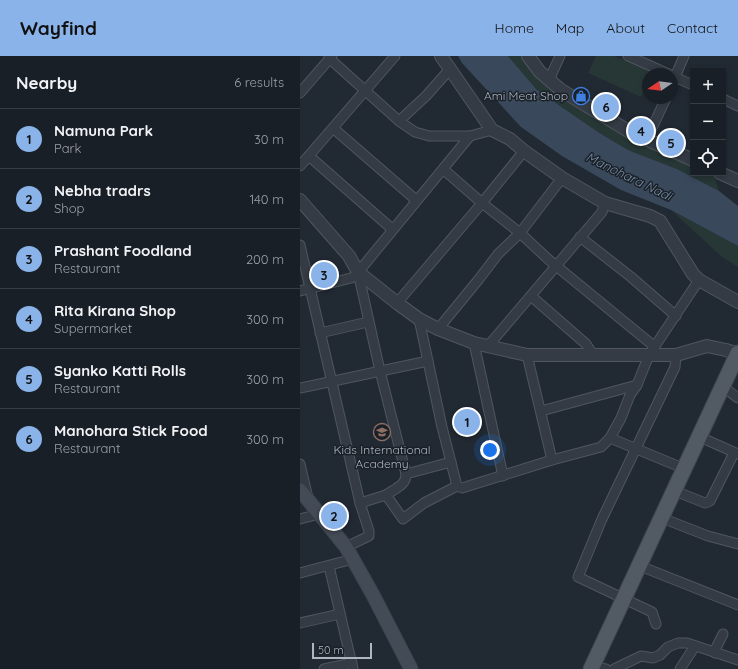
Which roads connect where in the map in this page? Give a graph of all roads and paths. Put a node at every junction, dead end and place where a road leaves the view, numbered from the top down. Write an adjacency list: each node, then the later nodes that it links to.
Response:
1 (395, 56): 14 (street)
2 (441, 56): 10 (street)
3 (528, 56): 11 (street)
4 (560, 56): 11 (street)
5 (628, 56): 8 (street)
6 (684, 56): 9 (street)
7 (330, 57): 14 (street); 15 (street)
8 (652, 68)
9 (677, 68)
10 (450, 69): 19 (street); 21 (street)
11 (549, 80): 23 (street)
12 (678, 80): 13 (street)
13 (690, 84)
14 (364, 90): 19 (street); 20 (street)
15 (300, 93)
16 (726, 100): 18 (street)
17 (663, 104): 23 (street)
18 (738, 106)
19 (399, 121): 22 (street)
20 (333, 128): 25 (street); 33 (street)
21 (492, 130): 22 (street); 24 (street)
22 (470, 136): 28 (street)
23 (648, 139): 26 (street)
24 (524, 151): 30 (street); 34 (street)
25 (309, 156): 27 (street); 36 (street)
26 (690, 159)
27 (300, 166)
28 (443, 169): 33 (street); 34 (street)
29 (726, 176): 31 (street)
30 (562, 178): 35 (street); 37 (street)
31 (738, 181)
32 (300, 200): 41 (street)
33 (416, 200): 36 (street)
34 (482, 203): 37 (street); 47 (street)
35 (605, 203): 38 (street); 42 (street)
36 (392, 229): 41 (street)
37 (520, 233): 40 (street); 51 (street)
38 (580, 237): 40 (street); 48 (street)
39 (300, 245): 43 (street)
40 (557, 266): 45 (street); 55 (street)
41 (358, 272): 43 (street); 47 (street); 50 (street)
42 (699, 280): 46 (street); 48 (street)
43 (310, 288): 44 (street); 52 (street)
44 (300, 291)
45 (531, 296): 54 (street); 59 (street)
46 (738, 302)
47 (396, 303): 49 (street)
48 (676, 316): 55 (street)
49 (419, 318): 51 (street); 60 (street)
50 (368, 322): 52 (street); 61 (street)
51 (438, 329): 53 (street)
52 (320, 333): 62 (street)
53 (474, 343): 54 (street); 77 (street)
54 (488, 346): 57 (street)
55 (652, 351): 58 (street); 59 (street); 63 (street)
56 (738, 354): 58 (street); 64 (main road)
57 (527, 355): 59 (street); 67 (street)
58 (676, 355): 70 (street)
59 (592, 356)
60 (428, 361): 61 (street); 73 (street)
61 (380, 371): 62 (street); 76 (street)
62 (331, 381): 65 (street); 82 (street)
63 (637, 385): 67 (street); 69 (street)
64 (722, 386): 66 (street); 68 (main road)
65 (300, 388)
66 (738, 398)
67 (541, 411): 72 (street)
68 (700, 437): 71 (street); 75 (main road)
69 (610, 438): 70 (street); 72 (street)
70 (636, 449): 75 (street); 92 (street)
71 (736, 453): 79 (street)
72 (552, 460): 77 (street)
73 (451, 462): 76 (street); 78 (street)
74 (300, 464): 80 (street)
75 (685, 469): 79 (main road)
76 (406, 474): 81 (street)
77 (503, 476): 78 (street)
78 (457, 486): 81 (street)
79 (675, 491): 84 (main road)
80 (304, 495): 83 (main road)
81 (386, 495): 82 (street)
82 (360, 503): 87 (street)
83 (319, 514): 85 (street); 87 (main road)
84 (662, 518): 86 (street); 90 (main road)
85 (300, 519)
86 (738, 544)
87 (346, 547): 88 (main road)
88 (353, 559): 89 (street); 104 (main road)
89 (329, 566): 91 (street); 94 (street)
90 (640, 566): 92 (main road); 93 (street)
91 (300, 573)
92 (624, 600): 96 (street); 102 (main road)
93 (738, 605)
94 (340, 614): 95 (street); 101 (street)
95 (300, 623)
96 (656, 624)
97 (723, 634): 99 (street)
98 (695, 646): 99 (street); 105 (street); 106 (street)
99 (715, 653): 100 (street)
100 (738, 660)
101 (352, 666): 103 (street)
102 (596, 668)
103 (324, 669)
104 (411, 669)
105 (614, 669)
106 (680, 669)

